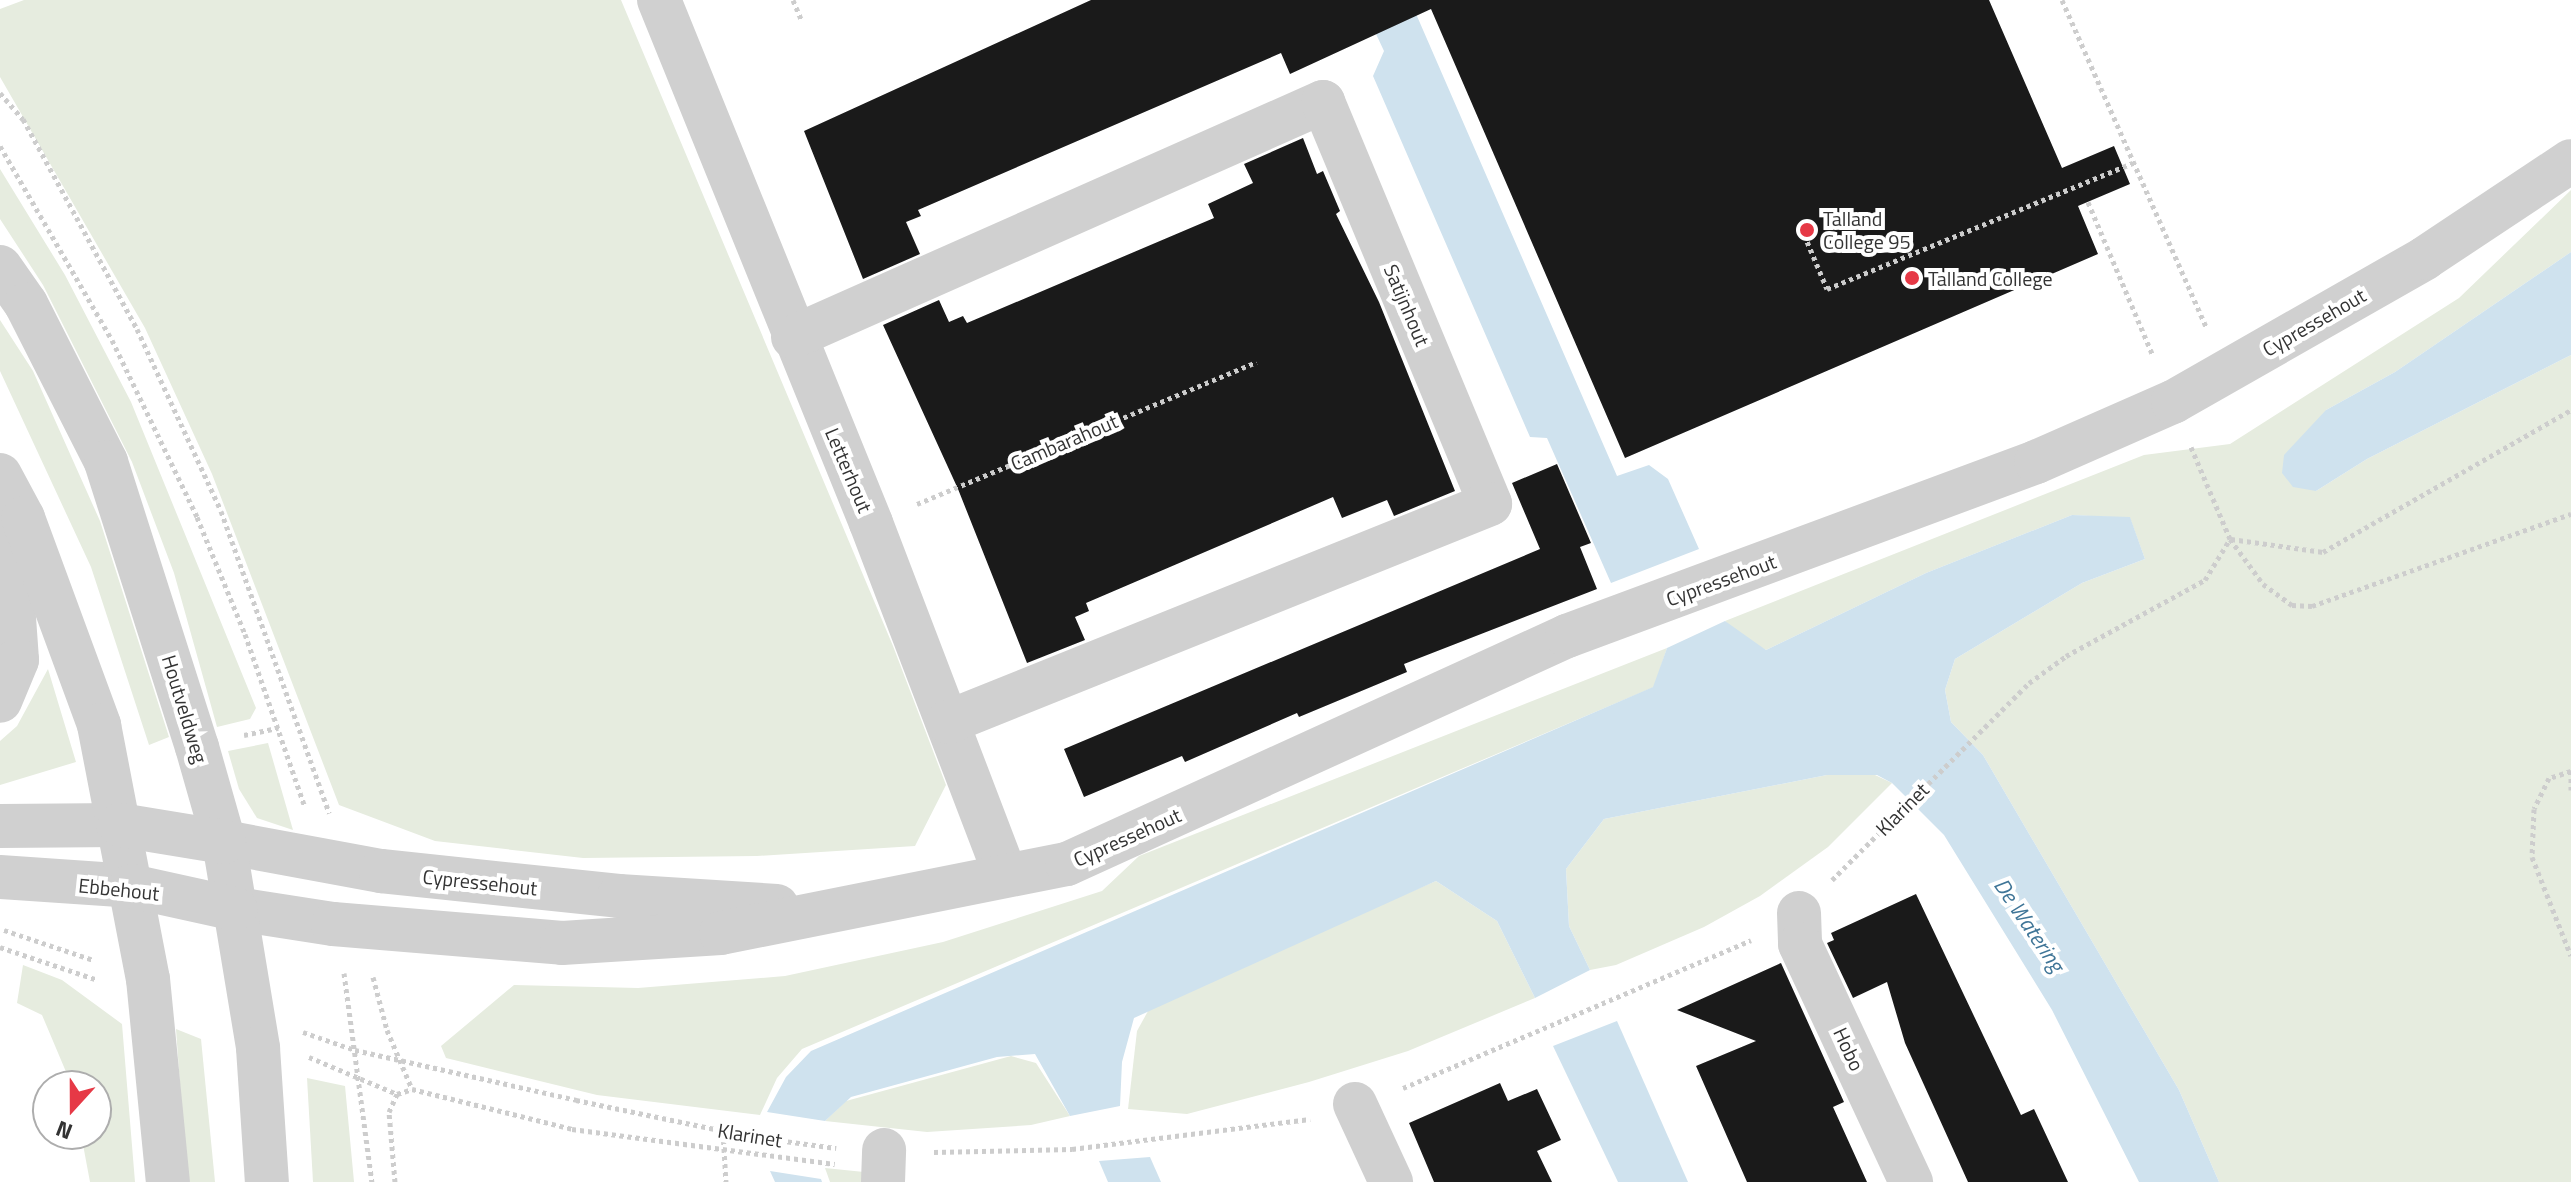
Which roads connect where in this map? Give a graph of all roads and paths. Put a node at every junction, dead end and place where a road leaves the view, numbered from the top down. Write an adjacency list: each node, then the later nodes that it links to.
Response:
1 (659, 0): 12 (street, Letterhout)
2 (793, 0): 4 (path)
3 (2062, 0): 8 (path)
4 (802, 21)
5 (0, 93): 28 (path)
6 (0, 146): 28 (path)
7 (2571, 161): 14 (street, Cypressehout)
8 (2133, 163): 10 (path); 14 (path)
9 (2088, 202): 15 (path)
10 (1801, 227)
11 (0, 267): 27 (street, Houtveldweg)
12 (793, 337): 20 (street, Letterhout); 23 (street, Satijnhout)
13 (1257, 362): 20 (path, Cambarahout)
14 (2230, 370): 15 (street, Cypressehout)
15 (2173, 402): 21 (path); 29 (street, Cypressehout)
16 (2571, 410): 21 (path)
17 (0, 475): 25 (street)
18 (0, 510): 22 (street)
19 (2571, 514): 21 (path)
20 (871, 523): 23 (street, Letterhout)
21 (2230, 539): 34 (path, Klarinet)
22 (0, 701)
23 (948, 722): 29 (street, Letterhout)
24 (2571, 790): 37 (path)
25 (120, 825): 26 (street); 27 (street); 31 (street)
26 (0, 826)
27 (224, 842): 28 (street, Cypressehout); 32 (street, Houtveldweg)
28 (332, 862): 33 (street, Cypressehout)
29 (1005, 873): 33 (street, Cypressehout)
30 (0, 877): 31 (street, Ebbehout)
31 (131, 886): 32 (street, Ebbehout); 38 (street)
32 (236, 909): 35 (street, Cypressehout); 40 (street, Houtveldweg)
33 (834, 909): 35 (street, Cypressehout)
34 (1799, 913): 39 (path, Klarinet); 57 (street, Hobo)
35 (347, 925): 41 (path); 42 (path)
36 (0, 947): 38 (path)
37 (2571, 956)
38 (150, 1004): 51 (street)
39 (1540, 1030)
40 (257, 1039): 43 (path); 52 (street, Houtveldweg)
41 (355, 1050): 42 (path, Klarinet); 43 (path)
42 (400, 1059): 44 (path); 47 (path, Klarinet)
43 (359, 1083): 45 (path); 53 (path)
44 (412, 1089): 45 (path); 49 (path)
45 (397, 1094): 54 (path)
46 (1355, 1104): 56 (street)
47 (723, 1131): 49 (path); 50 (path, Klarinet)
48 (1152, 1141): 50 (path, Klarinet)
49 (721, 1152): 50 (path); 55 (path)
50 (883, 1167)
51 (168, 1182)
52 (267, 1182)
53 (372, 1182)
54 (395, 1182)
55 (726, 1182)
56 (1391, 1182)
57 (1911, 1182)

